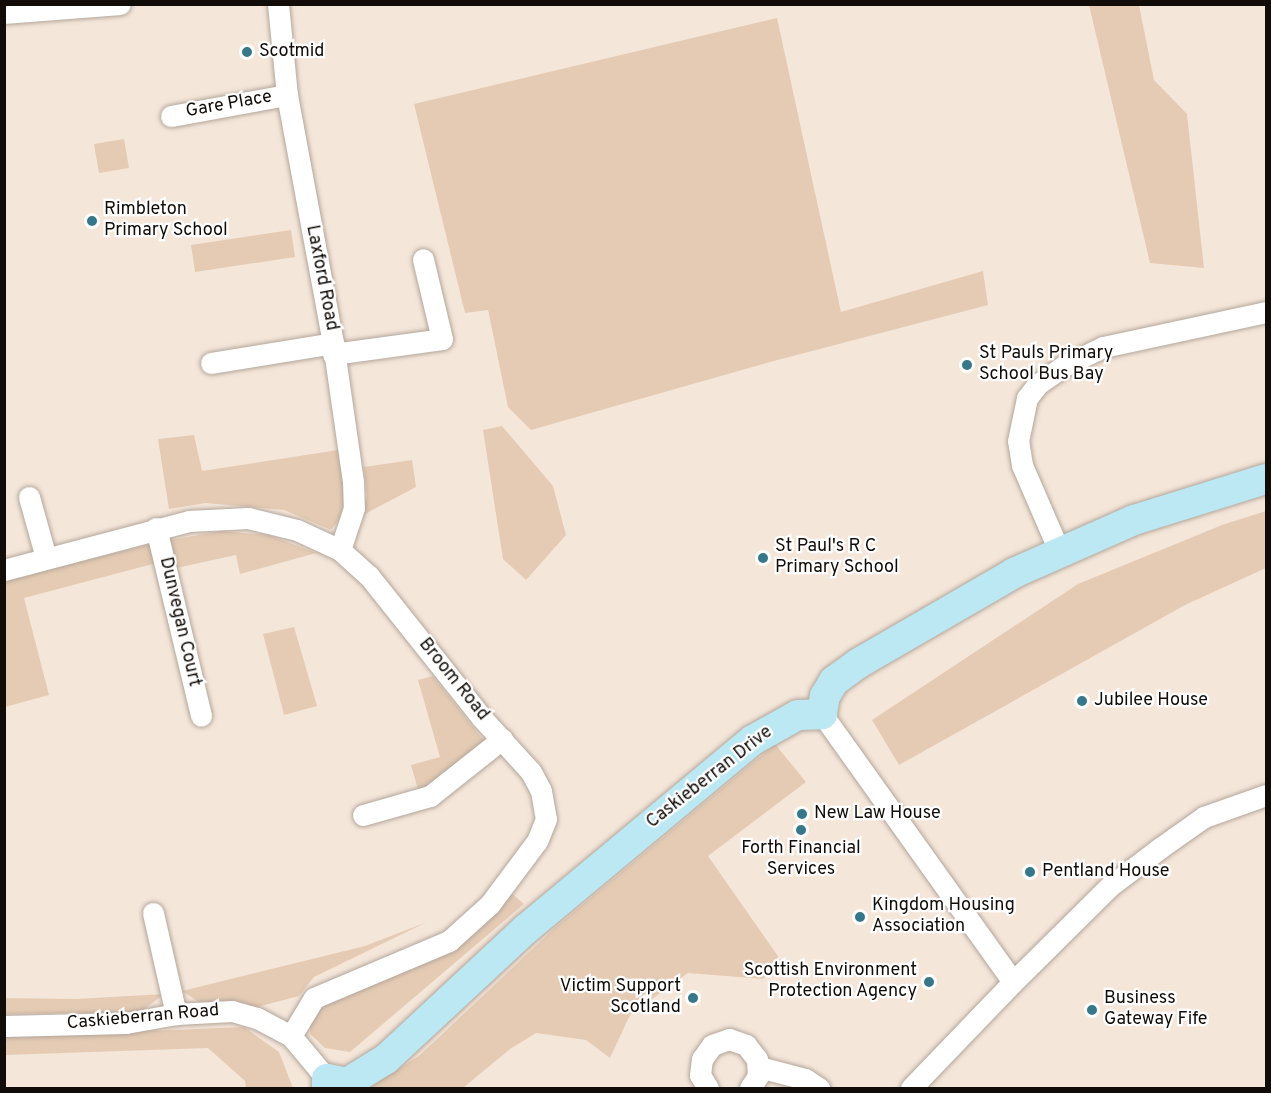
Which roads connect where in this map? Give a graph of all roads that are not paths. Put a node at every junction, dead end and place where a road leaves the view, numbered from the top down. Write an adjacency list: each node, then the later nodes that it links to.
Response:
1 (120, 4): 3 (street)
2 (278, 4): 4 (street, Laxford Road)
3 (4, 13)
4 (287, 95): 5 (street, Gare Place); 8 (street, Laxford Road)
5 (171, 116)
6 (423, 259): 8 (street)
7 (1266, 312): 14 (street)
8 (333, 348): 9 (street); 13 (street, Laxford Road)
9 (211, 363)
10 (1266, 479): 14 (street)
11 (29, 497): 15 (street)
12 (156, 528): 13 (street, Broom Road); 15 (street, Broom Road); 18 (street, Dunvegan Court)
13 (340, 550): 19 (street, Broom Road)
14 (1059, 553): 17 (street)
15 (46, 558): 16 (street, Broom Road)
16 (4, 570)
17 (822, 714): 23 (street); 28 (street, Caskieberran Drive)
18 (201, 716)
19 (502, 739): 21 (street); 26 (street, Broom Road)
20 (1266, 795): 23 (street)
21 (363, 815)
22 (153, 913): 24 (street)
23 (1013, 982): 32 (street)
24 (176, 1014): 25 (street, Caskieberran Road); 26 (street, Caskieberran Road)
25 (4, 1026)
26 (291, 1036): 28 (street, Caskieberran Road)
27 (759, 1067): 29 (street); 30 (street); 31 (street)
28 (327, 1084)
29 (708, 1089)
30 (750, 1089)
31 (819, 1089)
32 (911, 1089)

